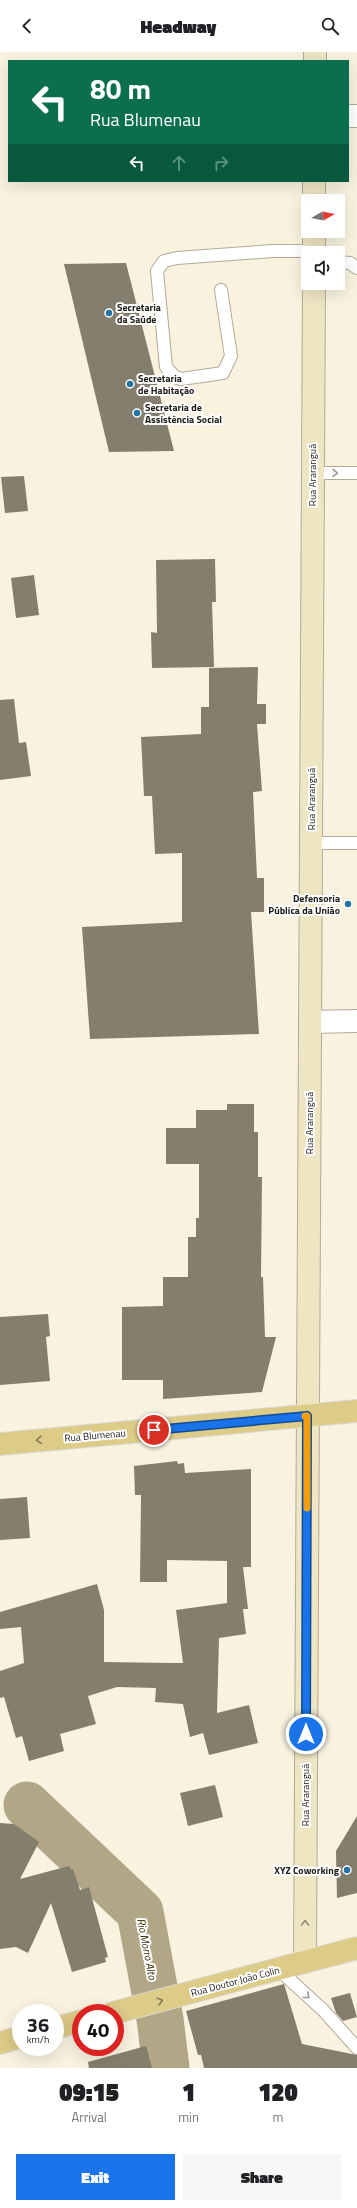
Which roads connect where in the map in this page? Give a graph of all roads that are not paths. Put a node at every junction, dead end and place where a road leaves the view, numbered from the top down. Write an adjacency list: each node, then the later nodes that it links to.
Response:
1 (314, 182): 2 (street)
2 (314, 194)
3 (314, 245): 6 (lane)
4 (345, 263): 5 (lane)
5 (357, 268)
6 (221, 290)
7 (314, 290): 8 (street, Rua Araranguá)
8 (312, 472): 9 (lane, one-way to 9); 10 (street, Rua Araranguá)
9 (357, 473)
10 (311, 843): 11 (lane); 13 (street, Rua Araranguá)
11 (357, 843)
12 (357, 1021): 13 (street)
13 (310, 1022): 15 (street, Rua Araranguá)
14 (357, 1411): 15 (main road, Rua Blumenau)
15 (307, 1416): 16 (main road, Rua Blumenau, one-way to 16); 18 (street, Rua Araranguá, one-way to 15)
16 (0, 1444)
17 (356, 1953): 18 (main road, Rua Doutor João Colin)
18 (305, 1962): 19 (main road, Rua Doutor João Colin)
19 (278, 1969): 20 (main road, Rua Doutor João Colin, one-way to 19); 23 (lane, one-way to 23)
20 (124, 2010)
21 (12, 2039): 22 (main road)
22 (0, 2042)
23 (357, 2048)

